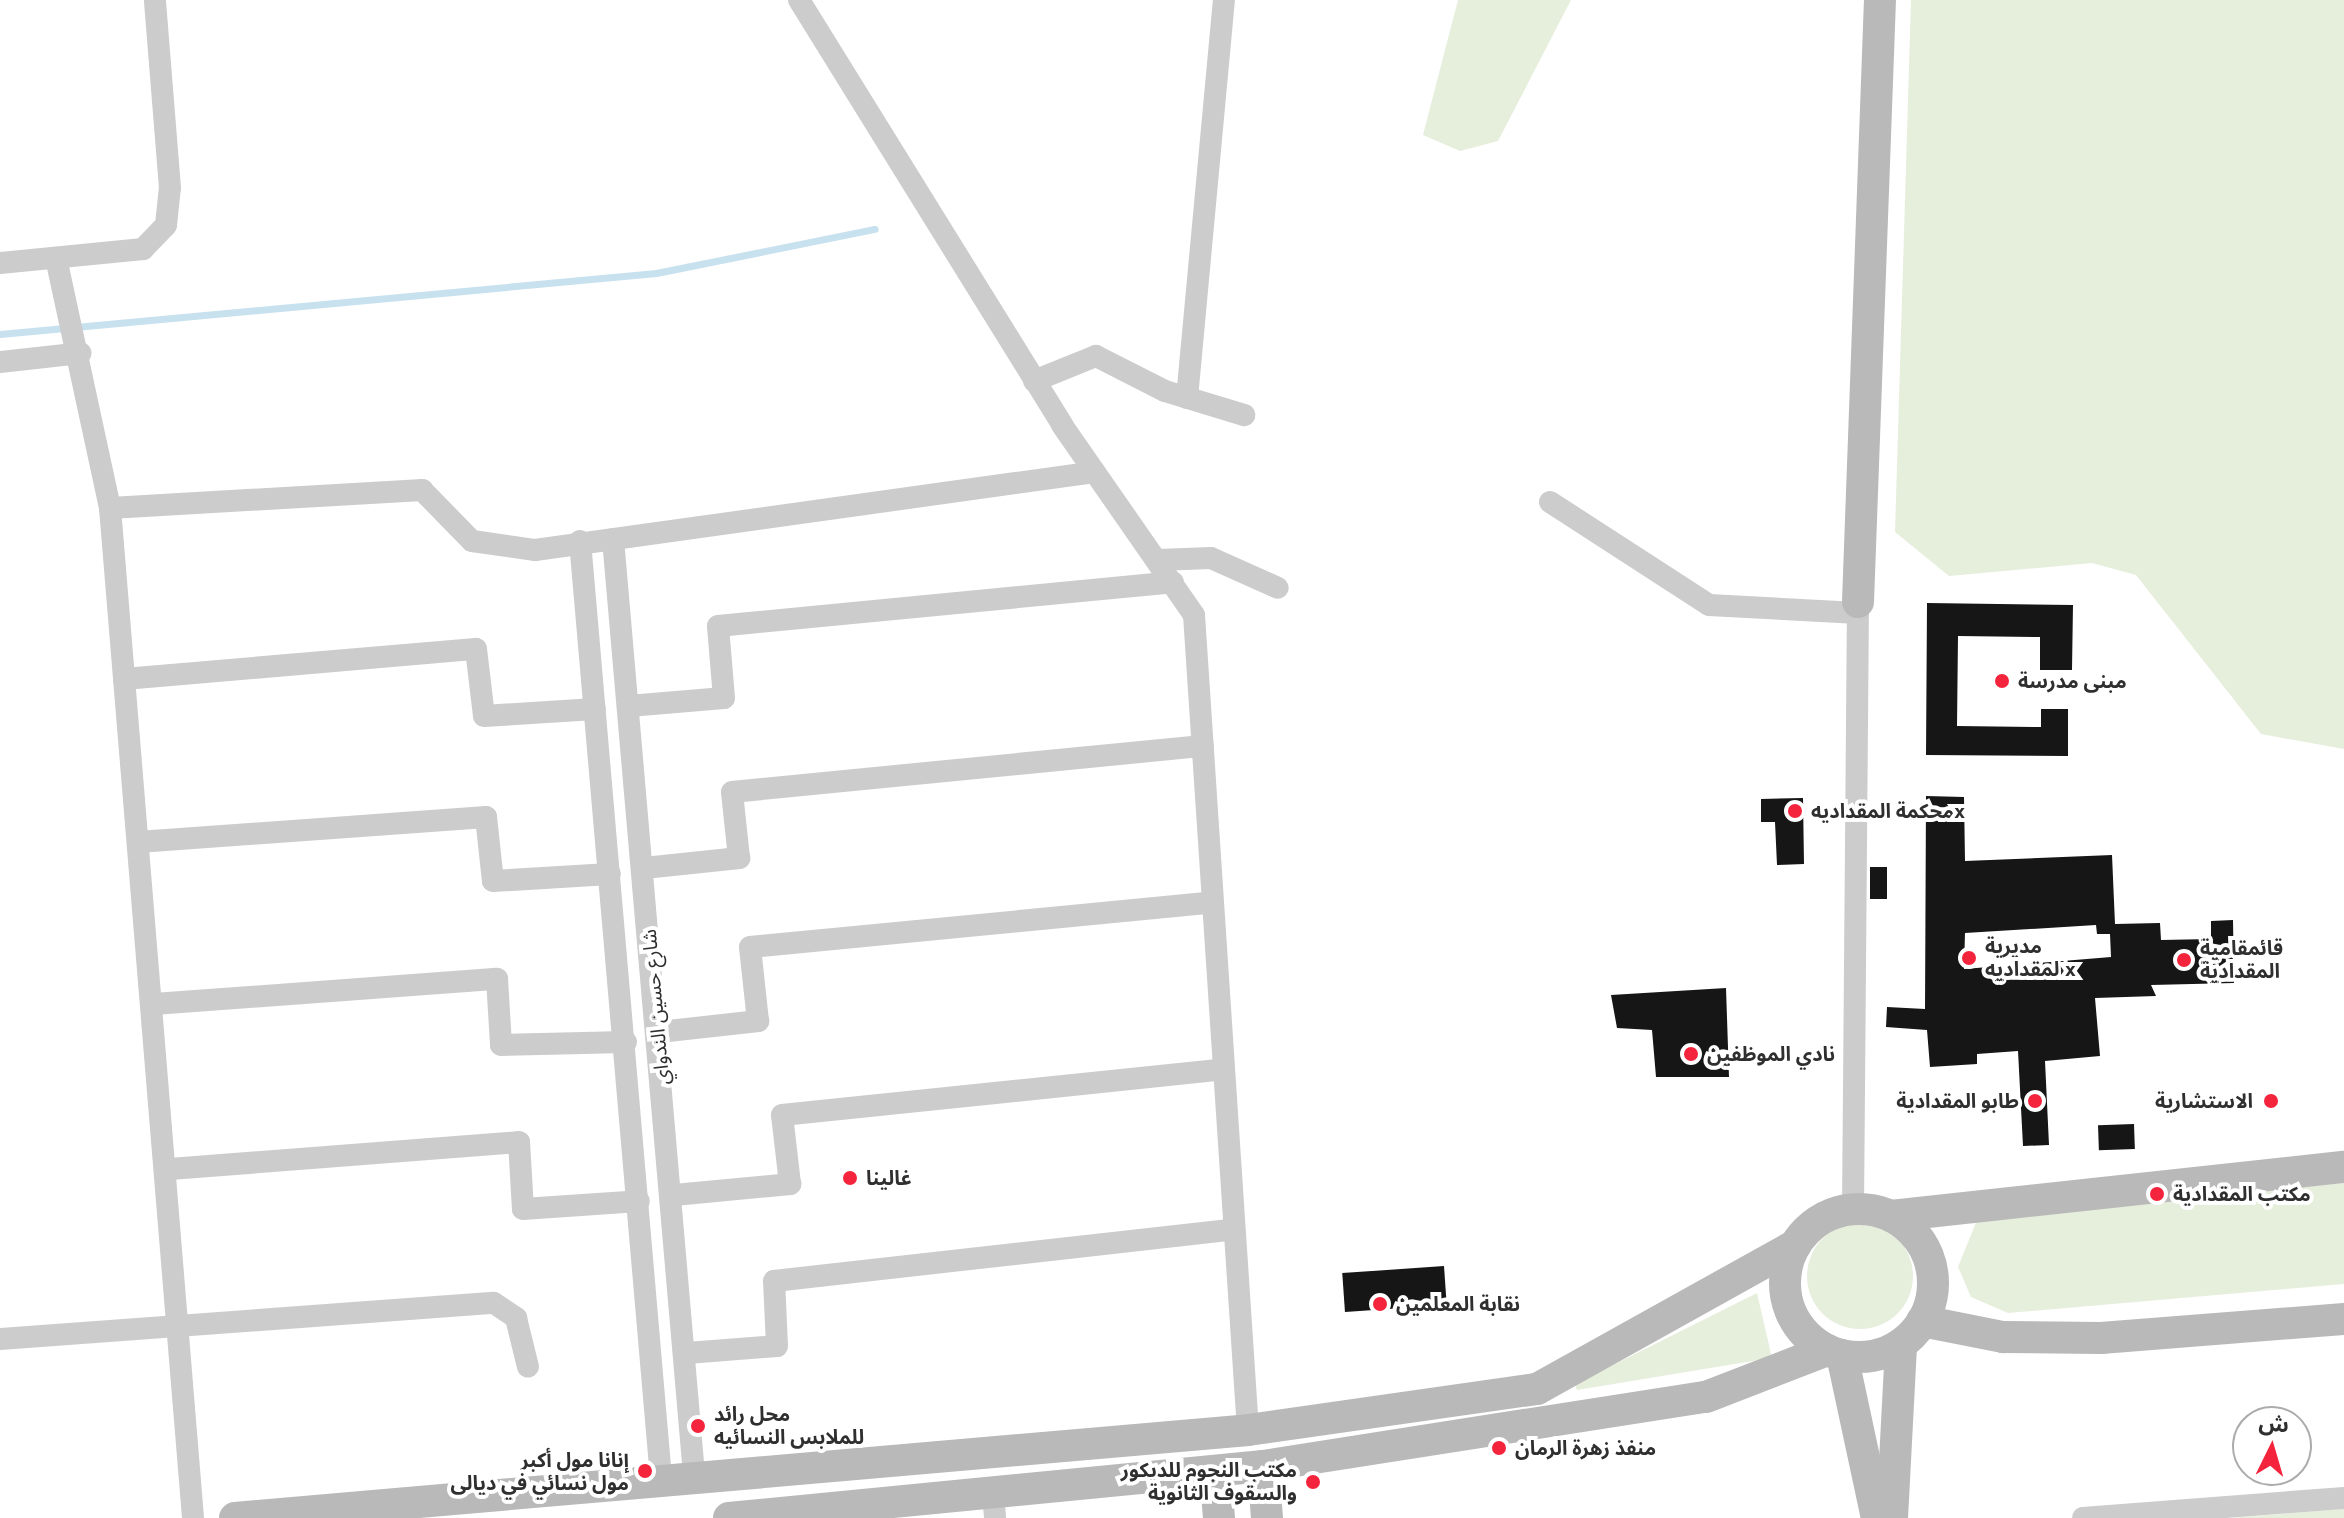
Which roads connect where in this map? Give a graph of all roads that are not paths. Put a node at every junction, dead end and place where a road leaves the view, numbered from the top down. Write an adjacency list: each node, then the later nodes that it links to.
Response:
1 (155, 0): 6 (street)
2 (799, 0): 9 (street)
3 (1224, 0): 10 (street)
4 (1880, 0): 20 (main road)
5 (3, 259): 6 (street)
6 (59, 268): 7 (street)
7 (77, 342): 8 (street); 14 (street)
8 (0, 362)
9 (1034, 381): 10 (street); 12 (street)
10 (1187, 398): 11 (street)
11 (1244, 415)
12 (1095, 472): 15 (street); 17 (street)
13 (1550, 502): 20 (street)
14 (110, 508): 16 (street); 21 (street)
15 (613, 539): 16 (street); 22 (street, شارع حسين الندواي)
16 (580, 541): 23 (street, شارع حسين الندواي)
17 (1158, 560): 18 (street); 19 (street)
18 (1173, 582): 22 (street); 24 (street)
19 (1278, 588)
20 (1858, 607): 37 (street)
21 (124, 679): 23 (street); 25 (street)
22 (629, 706): 26 (street, شارع حسين الندواي)
23 (595, 709): 27 (street, شارع حسين الندواي)
24 (1203, 746): 26 (street); 28 (street)
25 (138, 842): 27 (street); 29 (street)
26 (644, 868): 30 (street, شارع حسين الندواي)
27 (610, 874): 31 (street, شارع حسين الندواي)
28 (1209, 903): 30 (street); 32 (street)
29 (154, 1004): 31 (street); 34 (street)
30 (659, 1032): 35 (street, شارع حسين الندواي)
31 (626, 1042): 36 (street, شارع حسين الندواي)
32 (1221, 1070): 35 (street); 39 (street)
33 (2344, 1167): 38 (main road)
34 (170, 1169): 36 (street); 42 (street)
35 (674, 1195): 46 (street, شارع حسين الندواي)
36 (639, 1201): 52 (street, شارع حسين الندواي)
37 (1853, 1210): 38 (main road); 40 (main road)
38 (1891, 1216): 43 (main road)
39 (1234, 1229): 46 (street); 48 (street)
40 (1796, 1245): 45 (main road); 48 (main road)
41 (2344, 1319): 43 (main road)
42 (178, 1325): 44 (street); 47 (street); 56 (street)
43 (1912, 1332): 45 (main road); 62 (main road)
44 (0, 1339)
45 (1834, 1352): 49 (main road); 61 (main road)
46 (687, 1353): 51 (street, شارع حسين الندواي)
47 (528, 1367)
48 (1248, 1430): 51 (main road)
49 (1263, 1466): 50 (main road); 60 (main road)
50 (1215, 1471): 54 (main road); 59 (main road)
51 (694, 1475): 52 (main road)
52 (661, 1478): 57 (main road)
53 (2344, 1498): 63 (street)
54 (994, 1506): 55 (main road)
55 (798, 1514): 58 (main road)
56 (193, 1518)
57 (235, 1518)
58 (729, 1518)
59 (1219, 1518)
60 (1267, 1518)
61 (1877, 1518)
62 (1892, 1518)
63 (2083, 1518)

